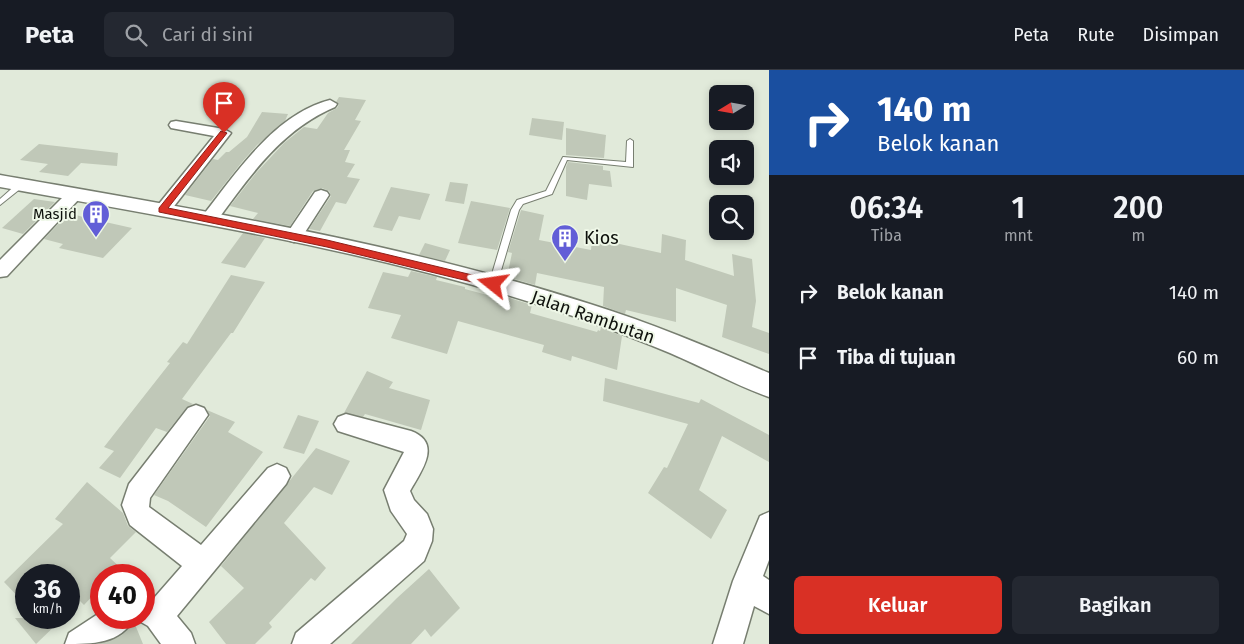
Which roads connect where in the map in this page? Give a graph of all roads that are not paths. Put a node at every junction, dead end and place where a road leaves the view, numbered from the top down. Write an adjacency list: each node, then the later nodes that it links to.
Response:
1 (330, 104): 9 (street)
2 (176, 126): 8 (street)
3 (630, 141): 12 (lane)
4 (10, 183): 5 (street, Jalan Rambutan); 7 (lane)
5 (74, 195): 8 (street, Jalan Rambutan); 11 (street)
6 (321, 195): 10 (street)
7 (0, 203)
8 (162, 210): 9 (street, Jalan Rambutan)
9 (210, 218): 10 (street, Jalan Rambutan)
10 (294, 236): 12 (street, Jalan Rambutan)
11 (0, 271)
12 (493, 284): 13 (street, Jalan Rambutan)
13 (769, 385)
14 (196, 415): 18 (street)
15 (346, 424): 26 (street)
16 (277, 476): 18 (street)
17 (769, 526): 19 (street)
18 (202, 563): 21 (street)
19 (747, 581): 20 (street); 27 (street)
20 (769, 598)
21 (155, 608)
22 (155, 616): 25 (street)
23 (102, 629): 24 (street)
24 (80, 644)
25 (180, 644)
26 (307, 644)
27 (728, 644)

